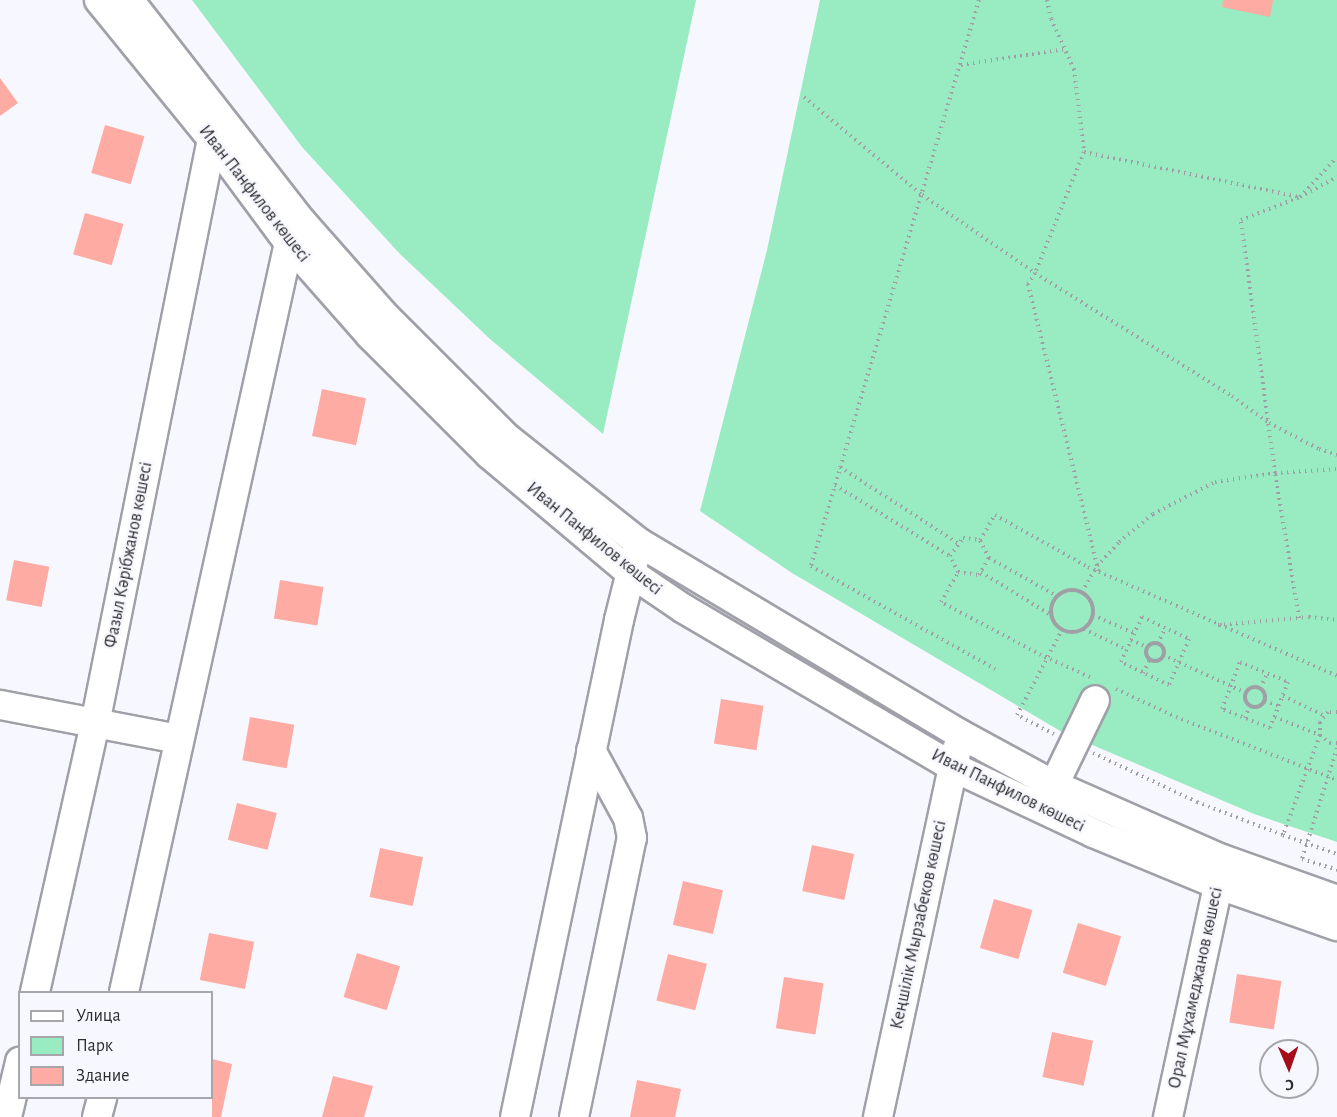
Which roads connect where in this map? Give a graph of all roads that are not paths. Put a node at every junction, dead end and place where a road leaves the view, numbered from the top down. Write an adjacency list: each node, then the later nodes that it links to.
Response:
1 (99, 0): 3 (street, Иван Панфилов көшесі)
2 (129, 0): 3 (street, Иван Панфилов көшесі)
3 (217, 129): 4 (street, Иван Панфилов көшесі); 9 (street, Фазыл Кәрібжанов көшесі)
4 (296, 233): 5 (street, Иван Панфилов көшесі); 6 (street, Иван Панфилов көшесі); 11 (street)
5 (638, 542): 6 (street); 10 (street, Иван Панфилов көшесі)
6 (631, 573): 12 (street); 13 (street, Иван Панфилов көшесі)
7 (1102, 690): 14 (street)
8 (0, 705): 9 (street)
9 (95, 724): 11 (street); 18 (street, Фазыл Кәрібжанов көшесі)
10 (960, 734): 13 (street, Кеңшілік Мырзабеков көшесі); 14 (street, Иван Панфилов көшесі)
11 (178, 739): 19 (street)
12 (591, 750): 24 (street); 25 (street)
13 (953, 767): 15 (street, Иван Панфилов көшесі); 26 (street, Кеңшілік Мырзабеков көшесі)
14 (1054, 785): 15 (street, Иван Панфилов көшесі)
15 (1221, 872): 16 (street, Иван Панфилов көшесі); 17 (street, Иван Панфилов көшесі); 27 (street, Орал Мұхамеджанов көшесі)
16 (1337, 900)
17 (1337, 926)
18 (35, 991)
19 (124, 991)
20 (18, 1070): 22 (street)
21 (102, 1099): 23 (street)
22 (7, 1117)
23 (97, 1117)
24 (515, 1117)
25 (574, 1117)
26 (878, 1117)
27 (1168, 1117)

